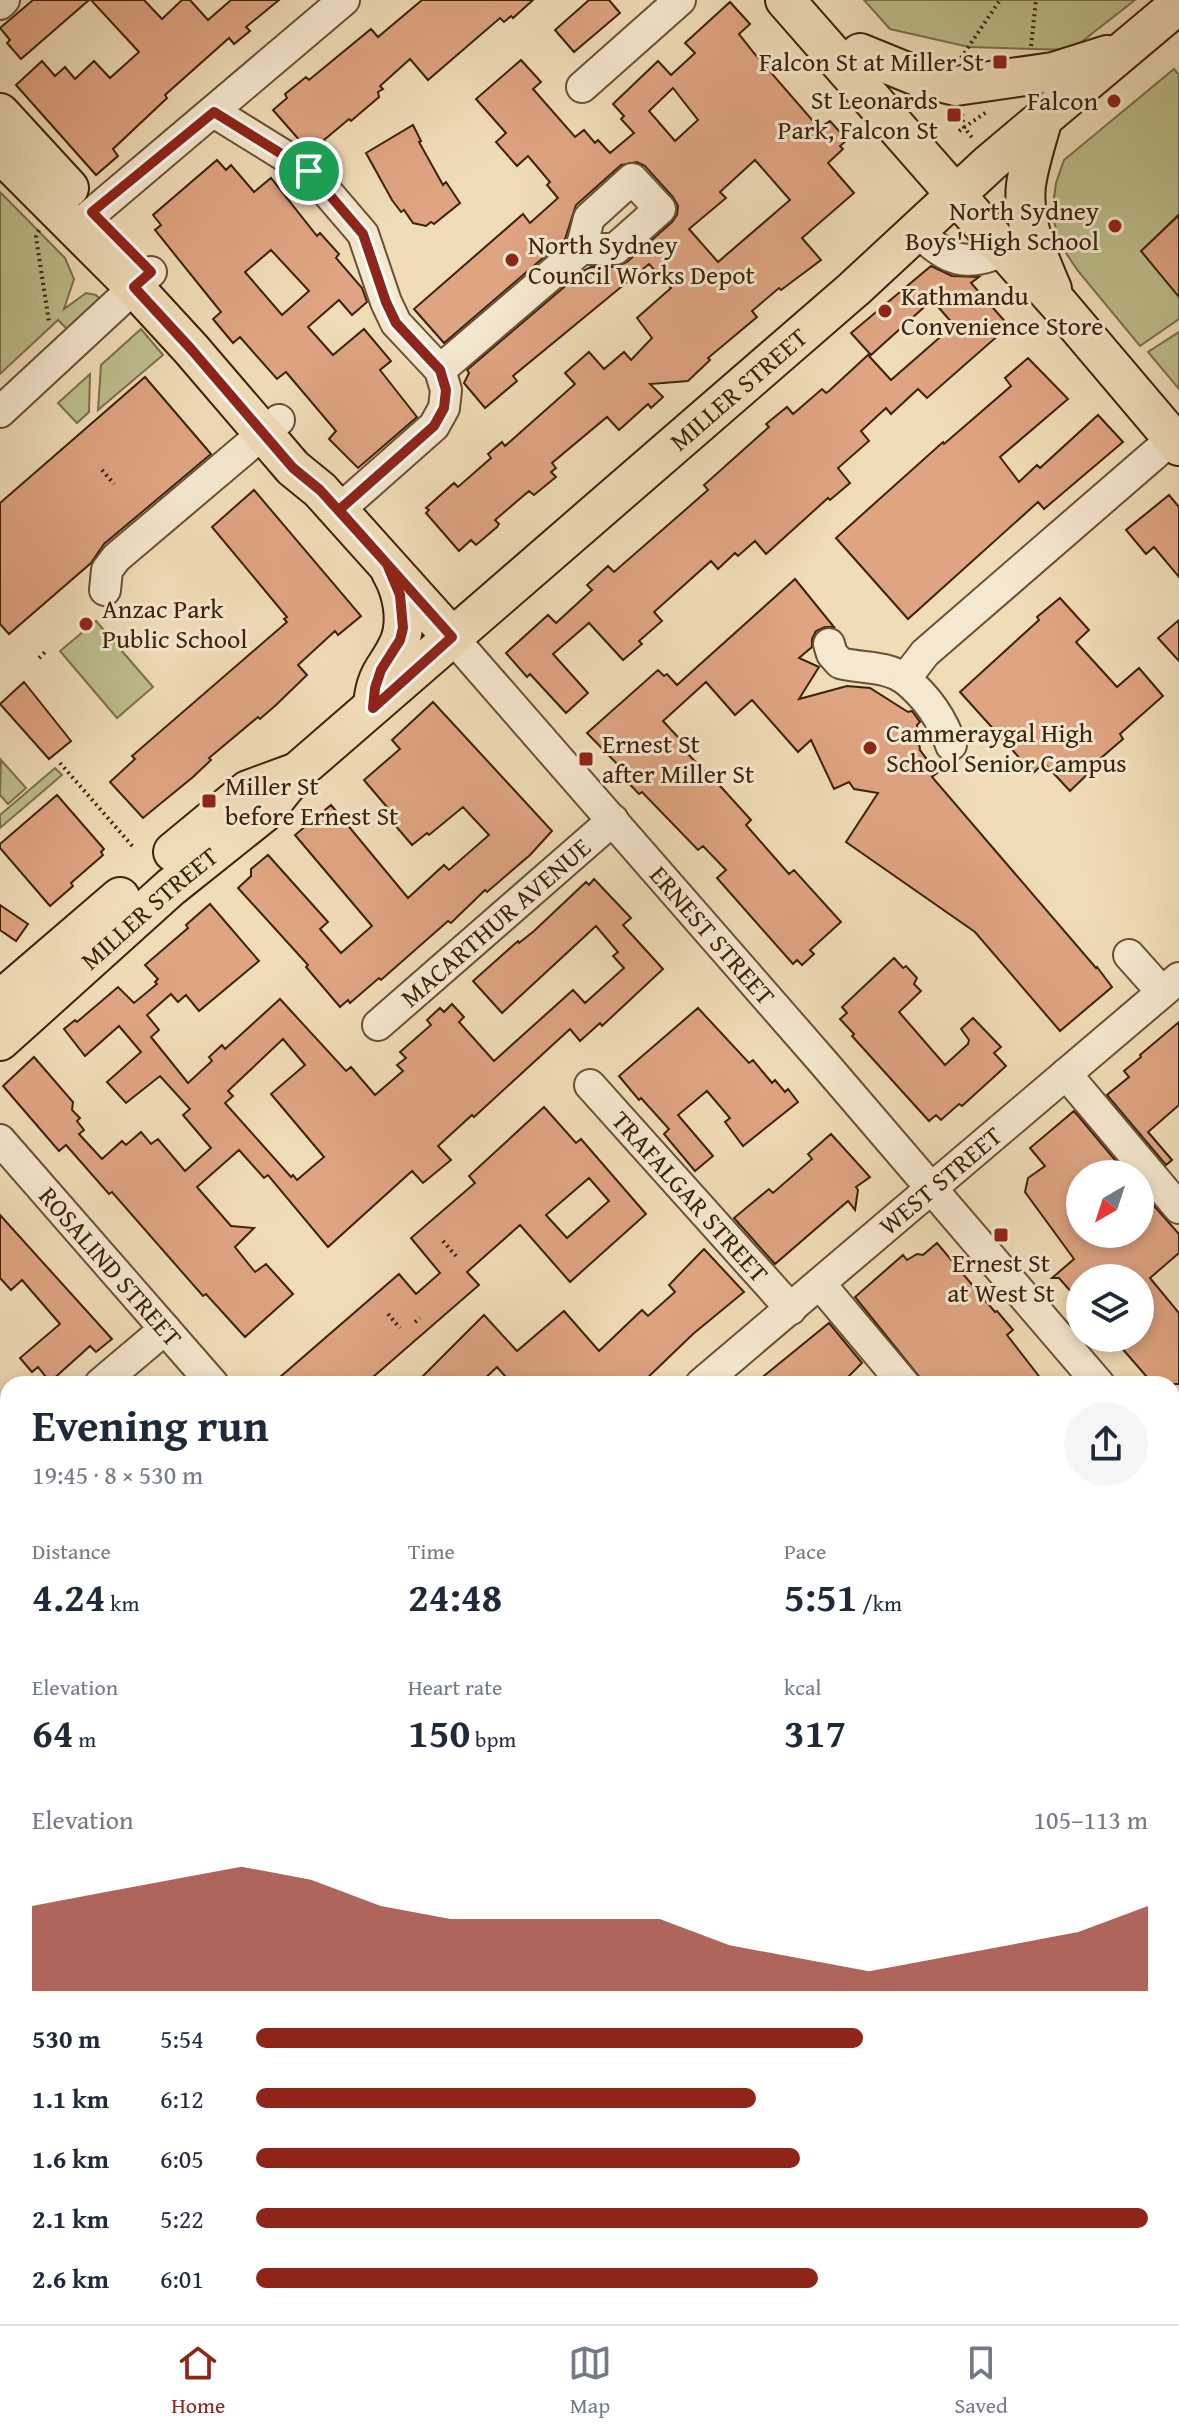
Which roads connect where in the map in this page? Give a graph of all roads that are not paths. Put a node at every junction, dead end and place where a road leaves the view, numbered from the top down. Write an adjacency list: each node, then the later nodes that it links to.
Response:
1 (344, 0): 9 (street)
2 (680, 0): 8 (street)
3 (785, 0): 13 (main road)
4 (816, 0): 7 (main road)
5 (1179, 4): 6 (main road, MILLER STREET)
6 (1130, 46): 7 (main road); 11 (main road, MILLER STREET)
7 (860, 53): 13 (main road)
8 (582, 87)
9 (214, 112): 14 (street); 20 (street)
10 (0, 113): 14 (main road, ERNEST STREET)
11 (1043, 118): 13 (main road, MILLER STREET); 19 (main road)
12 (0, 153): 14 (main road, ERNEST STREET)
13 (963, 189): 15 (main road, MILLER STREET); 17 (main road); 19 (main road)
14 (69, 221): 18 (main road, ERNEST STREET)
15 (918, 232): 17 (street); 27 (main road, MILLER STREET)
16 (581, 249): 20 (street)
17 (1005, 250): 19 (main road)
18 (142, 279): 21 (street); 22 (main road, ERNEST STREET)
19 (1049, 292): 23 (main road)
20 (440, 370): 24 (street)
21 (0, 412)
22 (271, 426): 24 (main road, ERNEST STREET); 26 (street)
23 (1176, 442): 29 (street)
24 (330, 500): 25 (main road, ERNEST STREET)
25 (387, 564): 27 (main road, ERNEST STREET); 30 (main road)
26 (105, 590)
27 (452, 637): 30 (main road, MILLER STREET); 32 (street, ERNEST STREET)
28 (829, 644): 29 (street)
29 (905, 679): 31 (street)
30 (373, 708): 36 (main road, MILLER STREET)
31 (951, 745)
32 (613, 820): 35 (street, MACARTHUR AVENUE); 40 (street, ERNEST STREET)
33 (1129, 955): 34 (street)
34 (1170, 985): 37 (street, WEST STREET)
35 (378, 1025)
36 (2, 1028)
37 (1066, 1074): 40 (street, WEST STREET); 41 (street)
38 (590, 1085): 43 (street, TRAFALGAR STREET)
39 (2, 1145): 44 (street, ROSALIND STREET)
40 (932, 1188): 42 (street, WEST STREET); 49 (street, ERNEST STREET)
41 (1179, 1208)
42 (820, 1284): 43 (street, WEST STREET); 48 (street)
43 (791, 1309): 47 (street, WEST STREET)
44 (165, 1329): 45 (street); 46 (street, ROSALIND STREET)
45 (109, 1376)
46 (206, 1376)
47 (712, 1376)
48 (897, 1376)
49 (1092, 1376)

